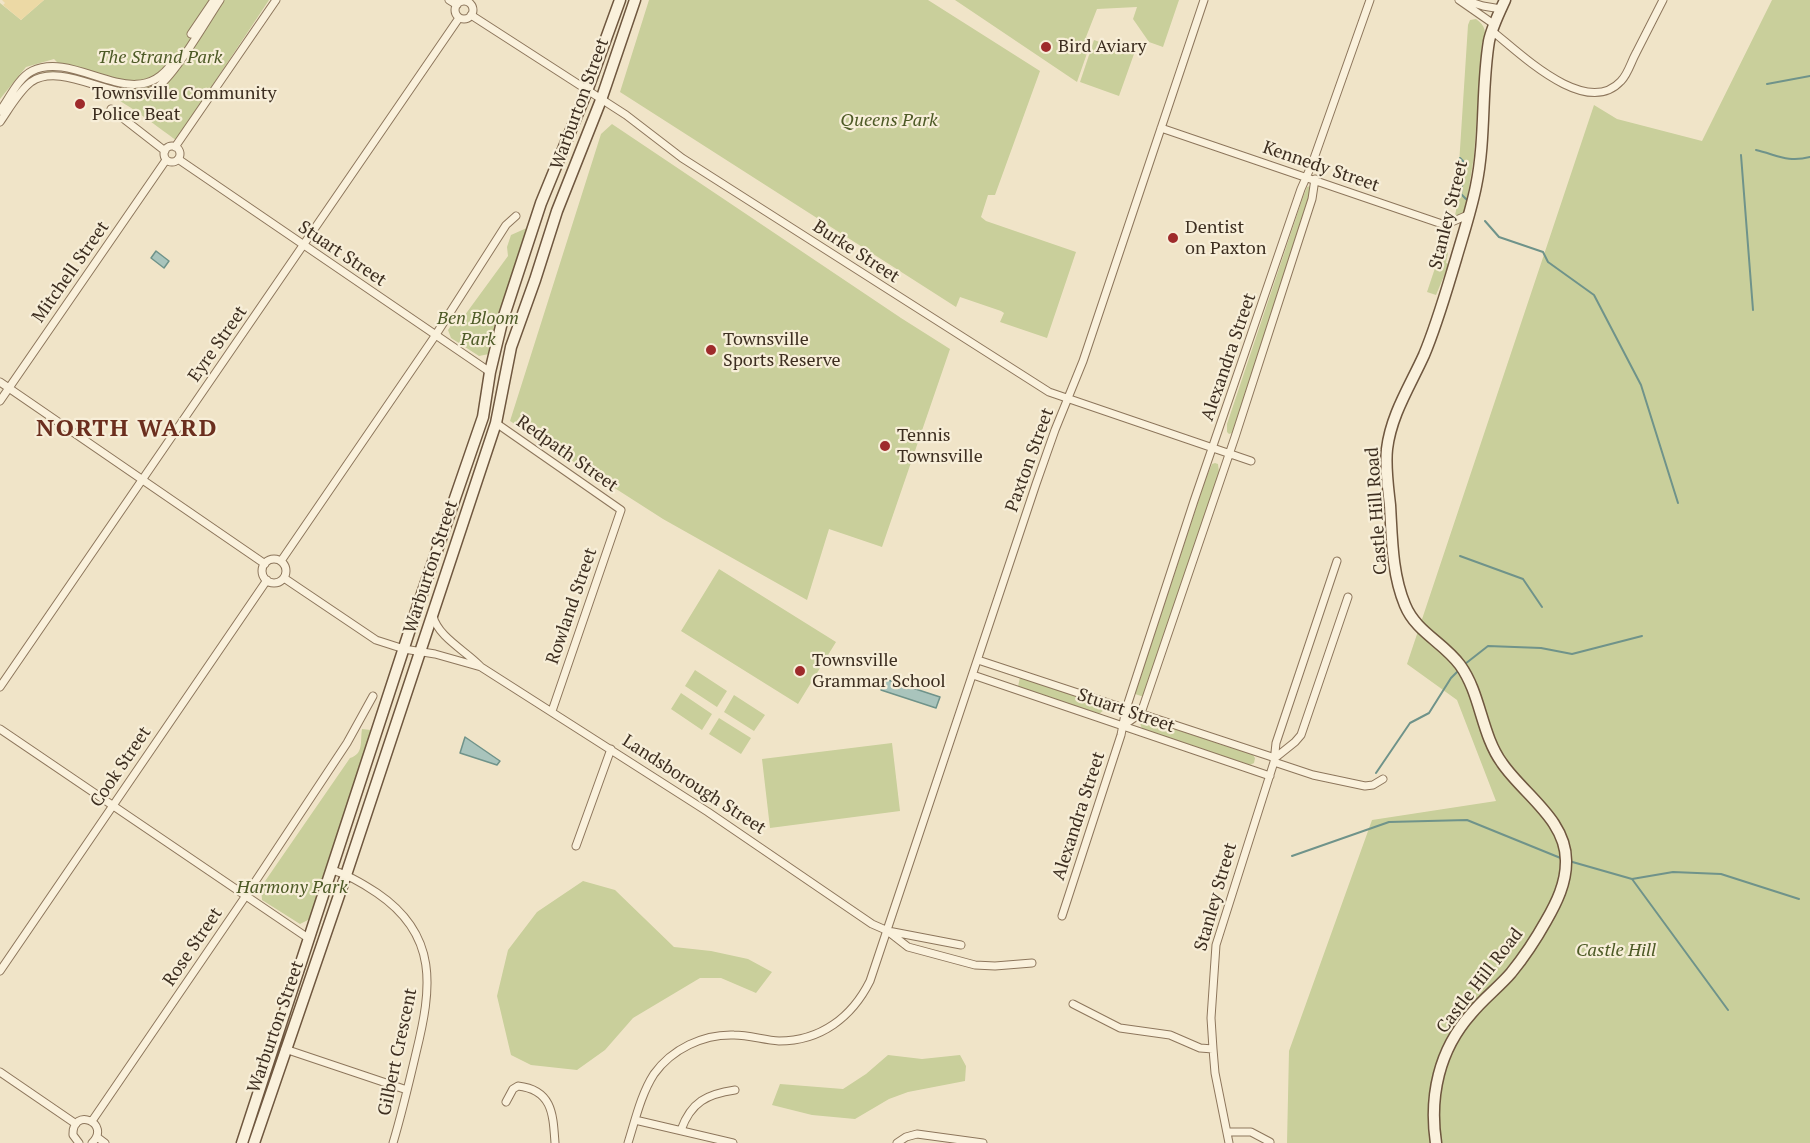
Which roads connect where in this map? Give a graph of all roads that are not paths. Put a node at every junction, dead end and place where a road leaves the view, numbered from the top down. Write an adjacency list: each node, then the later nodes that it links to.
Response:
1 (214, 0): 21 (street)
2 (220, 0): 22 (street)
3 (276, 0): 24 (street)
4 (449, 0): 14 (street)
5 (620, 0): 18 (main road, Warburton Street)
6 (635, 0): 19 (main road, Warburton Street)
7 (1204, 0): 23 (street, Paxton Street)
8 (1370, 0): 28 (street, Alexandra Street)
9 (1460, 0): 17 (street)
10 (1464, 0): 13 (street)
11 (1663, 0): 17 (street)
12 (469, 1): 14 (street); 15 (street)
13 (1503, 4): 17 (main road, Stanley Street)
14 (457, 5): 16 (street)
15 (471, 15): 16 (street); 18 (street, Burke Street)
16 (459, 18): 32 (street, Eyre Street)
17 (1493, 28): 30 (main road, Stanley Street)
18 (587, 91): 19 (street, Burke Street); 34 (main road, Warburton Street)
19 (601, 100): 37 (street, Burke Street); 39 (main road, Warburton Street)
20 (111, 110): 25 (street)
21 (0, 111)
22 (0, 122)
23 (1161, 128): 28 (street, Kennedy Street); 37 (street, Paxton Street)
24 (175, 147): 25 (street); 26 (street)
25 (165, 151): 27 (street)
26 (178, 159): 27 (street); 32 (street, Stuart Street)
27 (166, 160): 36 (street, Mitchell Street)
28 (1306, 177): 29 (street, Kennedy Street); 41 (street, Alexandra Street)
29 (1315, 179): 30 (street, Kennedy Street); 42 (street, Alexandra Street)
30 (1470, 214): 40 (main road, Stanley Street)
31 (516, 216): 33 (street)
32 (304, 246): 33 (street, Stuart Street); 44 (street, Eyre Street)
33 (435, 336): 34 (street, Stuart Street); 46 (street)
34 (490, 372): 53 (main road, Warburton Street)
35 (0, 382): 36 (street)
36 (9, 388): 38 (street, Mitchell Street); 44 (street)
37 (1068, 398): 41 (street, Burke Street); 55 (street, Paxton Street)
38 (0, 401)
39 (496, 423): 45 (street, Redpath Street); 52 (main road, Warburton Street)
40 (1390, 430): 105 (main road, Castle Hill Road)
41 (1213, 447): 42 (street, Burke Street); 60 (street, Alexandra Street)
42 (1229, 453): 43 (street, Burke Street); 62 (street, Alexandra Street)
43 (1251, 461)
44 (142, 480): 48 (street); 58 (street, Eyre Street)
45 (621, 510): 61 (street, Rowland Street)
46 (281, 561): 48 (street); 49 (street)
47 (1337, 561): 66 (street, Stanley Street)
48 (265, 564): 50 (street)
49 (284, 578): 50 (street); 53 (street, Landsborough Street)
50 (267, 580): 69 (street, Cook Street)
51 (1348, 597): 66 (street)
52 (433, 614): 54 (main road, Warburton Street); 56 (street, Landsborough Street)
53 (404, 649): 54 (street, Landsborough Street); 71 (main road, Warburton Street)
54 (420, 651): 56 (street, Landsborough Street); 72 (main road, Warburton Street)
55 (978, 660): 57 (street, Paxton Street); 60 (street, Stuart Street)
56 (481, 667): 61 (street, Landsborough Street)
57 (973, 675): 63 (street, Stuart Street); 75 (street, Paxton Street)
58 (0, 687)
59 (373, 696): 73 (street, Rose Street)
60 (1126, 709): 62 (street, Stuart Street); 63 (street, Alexandra Street)
61 (552, 711): 65 (street, Landsborough Street)
62 (1141, 713): 63 (street); 66 (street, Stuart Street)
63 (1124, 725): 67 (street, Stuart Street); 74 (street, Alexandra Street)
64 (0, 729): 69 (street)
65 (611, 749): 70 (street); 75 (street, Landsborough Street)
66 (1274, 760): 67 (street, Stanley Street); 68 (street, Stuart Street)
67 (1270, 776): 82 (street, Stanley Street)
68 (1383, 779)
69 (112, 806): 73 (street); 79 (street, Cook Street)
70 (576, 846)
71 (332, 870): 72 (street, Gilbert Crescent); 76 (main road, Warburton Street)
72 (346, 874): 81 (main road, Warburton Street); 84 (street, Gilbert Crescent)
73 (245, 897): 76 (street); 88 (street, Rose Street)
74 (1062, 916)
75 (888, 931): 77 (street, Landsborough Street); 78 (street, Landsborough Street); 87 (street, Paxton Street)
76 (308, 938): 96 (main road, Warburton Street)
77 (961, 945)
78 (1032, 963)
79 (0, 971)
80 (1074, 1004): 82 (street)
81 (285, 1049): 84 (street); 97 (main road, Warburton Street)
82 (1213, 1049): 91 (street, Stanley Street)
83 (0, 1072): 89 (street)
84 (407, 1090): 98 (street, Gilbert Crescent)
85 (735, 1090): 90 (street)
86 (506, 1102): 99 (street)
87 (635, 1120): 90 (street); 100 (street, Paxton Street)
88 (92, 1121): 89 (street); 92 (street)
89 (76, 1124): 94 (street)
90 (681, 1130): 101 (street)
91 (1227, 1132): 93 (street); 104 (street, Stanley Street)
92 (94, 1140): 95 (street)
93 (1270, 1142)
94 (78, 1143)
95 (105, 1143)
96 (242, 1143)
97 (254, 1143)
98 (393, 1143)
99 (555, 1143)
100 (627, 1143)
101 (733, 1143)
102 (897, 1143): 103 (street)
103 (983, 1143)
104 (1229, 1143)
105 (1436, 1143)

